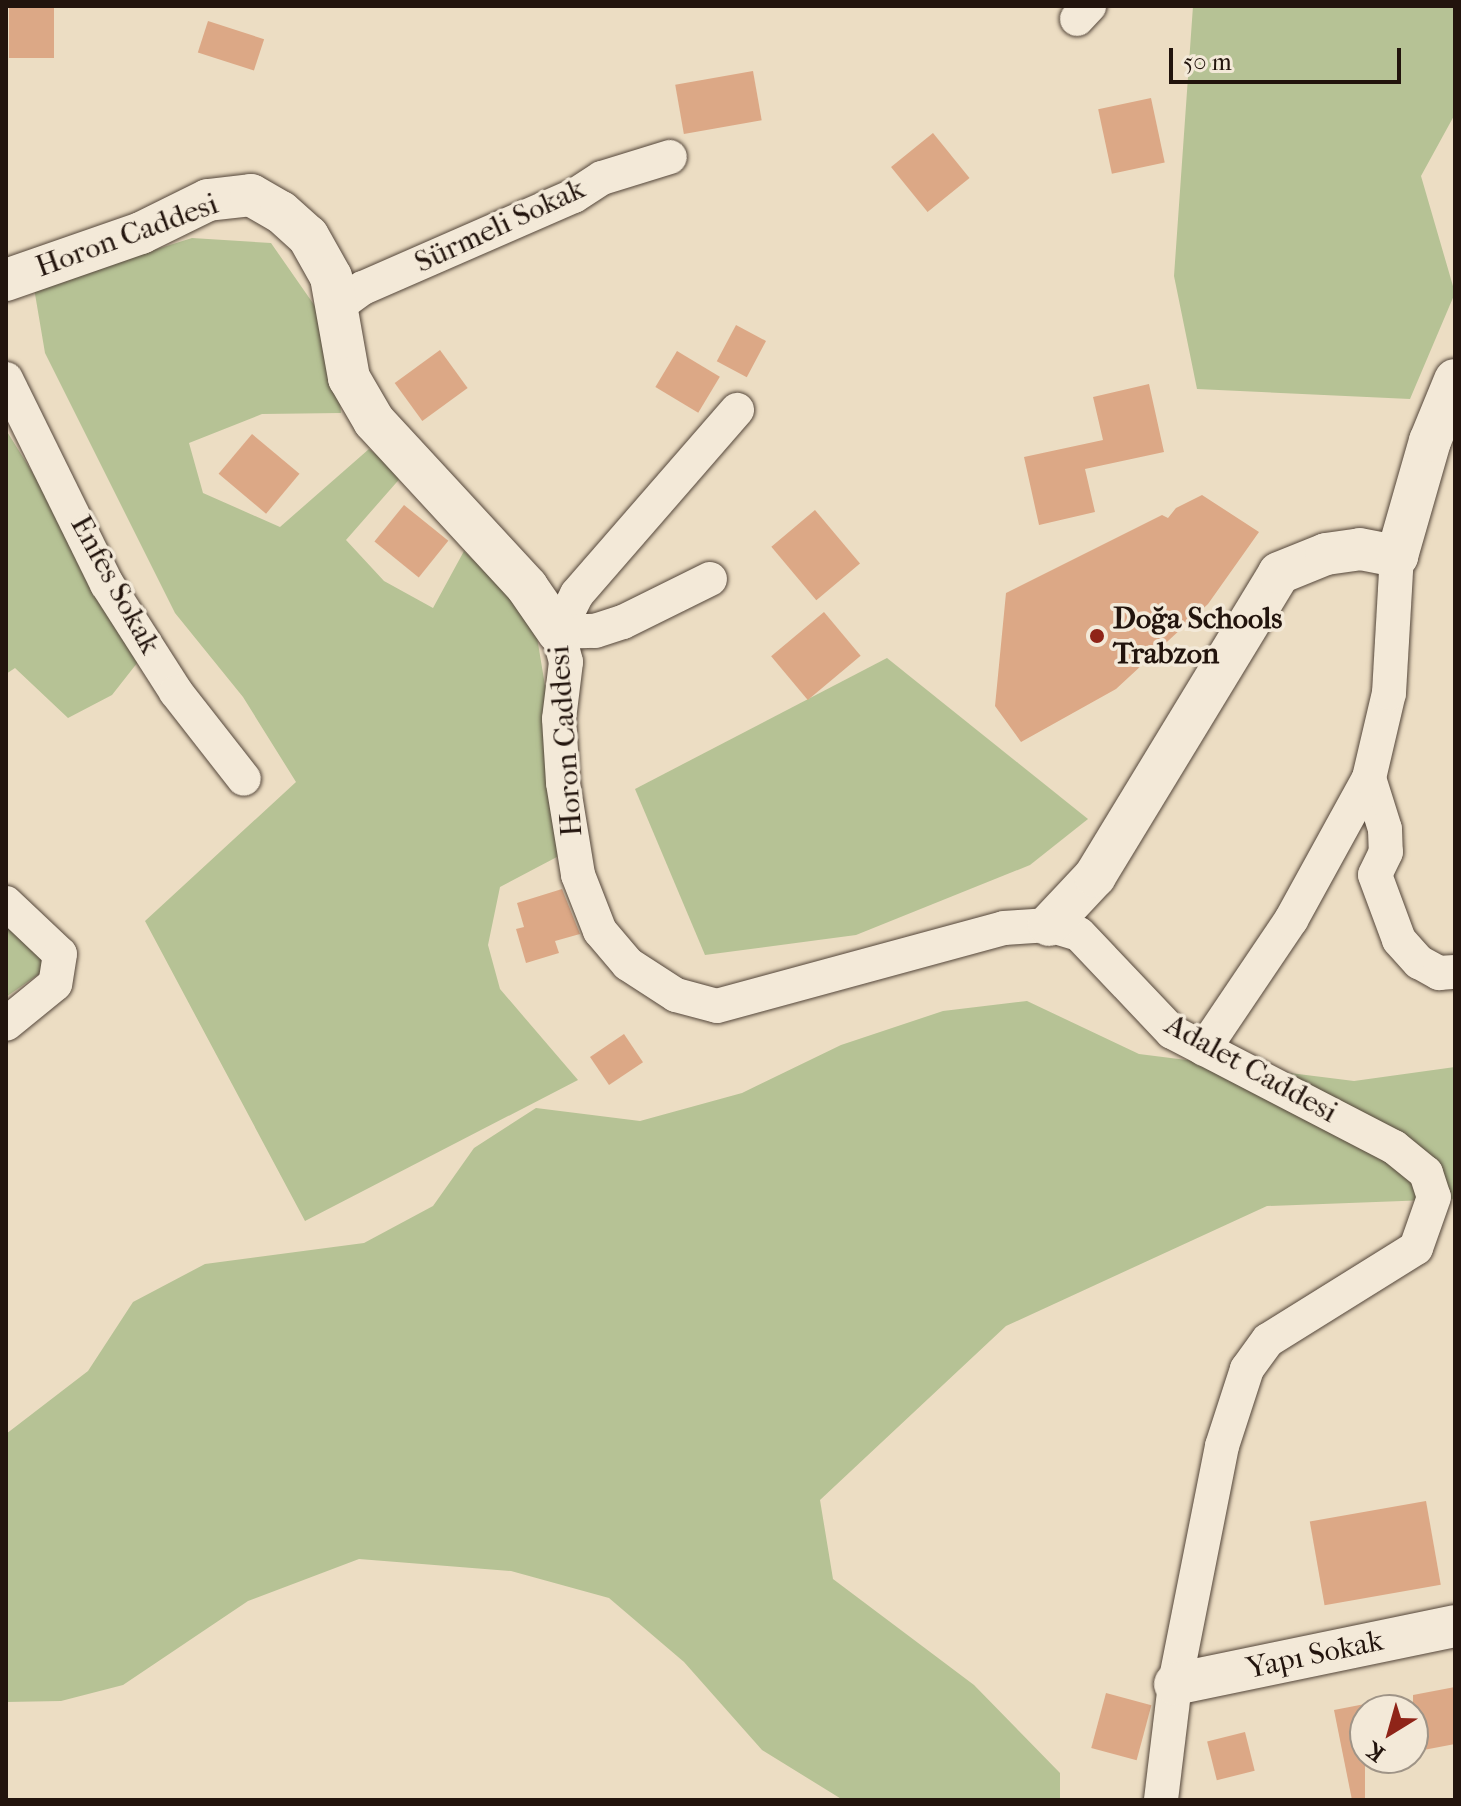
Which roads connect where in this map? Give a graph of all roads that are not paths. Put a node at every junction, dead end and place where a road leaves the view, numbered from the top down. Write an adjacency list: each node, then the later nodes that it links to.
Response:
1 (670, 157): 3 (street, Sürmeli Sokak)
2 (6, 280): 3 (street, Horon Caddesi)
3 (335, 308): 9 (street, Horon Caddesi)
4 (6, 379): 11 (street, Enfes Sokak)
5 (1455, 380): 7 (street)
6 (737, 410): 9 (street)
7 (1397, 556): 10 (street); 13 (street)
8 (710, 579): 9 (street)
9 (558, 632): 13 (street, Horon Caddesi)
10 (1369, 778): 14 (street); 16 (street)
11 (244, 779)
12 (6, 903): 15 (street)
13 (1049, 925): 16 (street, Adalet Caddesi)
14 (1455, 972)
15 (6, 1024)
16 (1204, 1049): 18 (street, Adalet Caddesi)
17 (1455, 1626): 18 (street, Yapı Sokak)
18 (1175, 1684): 19 (street, Adalet Caddesi)
19 (1161, 1800)

